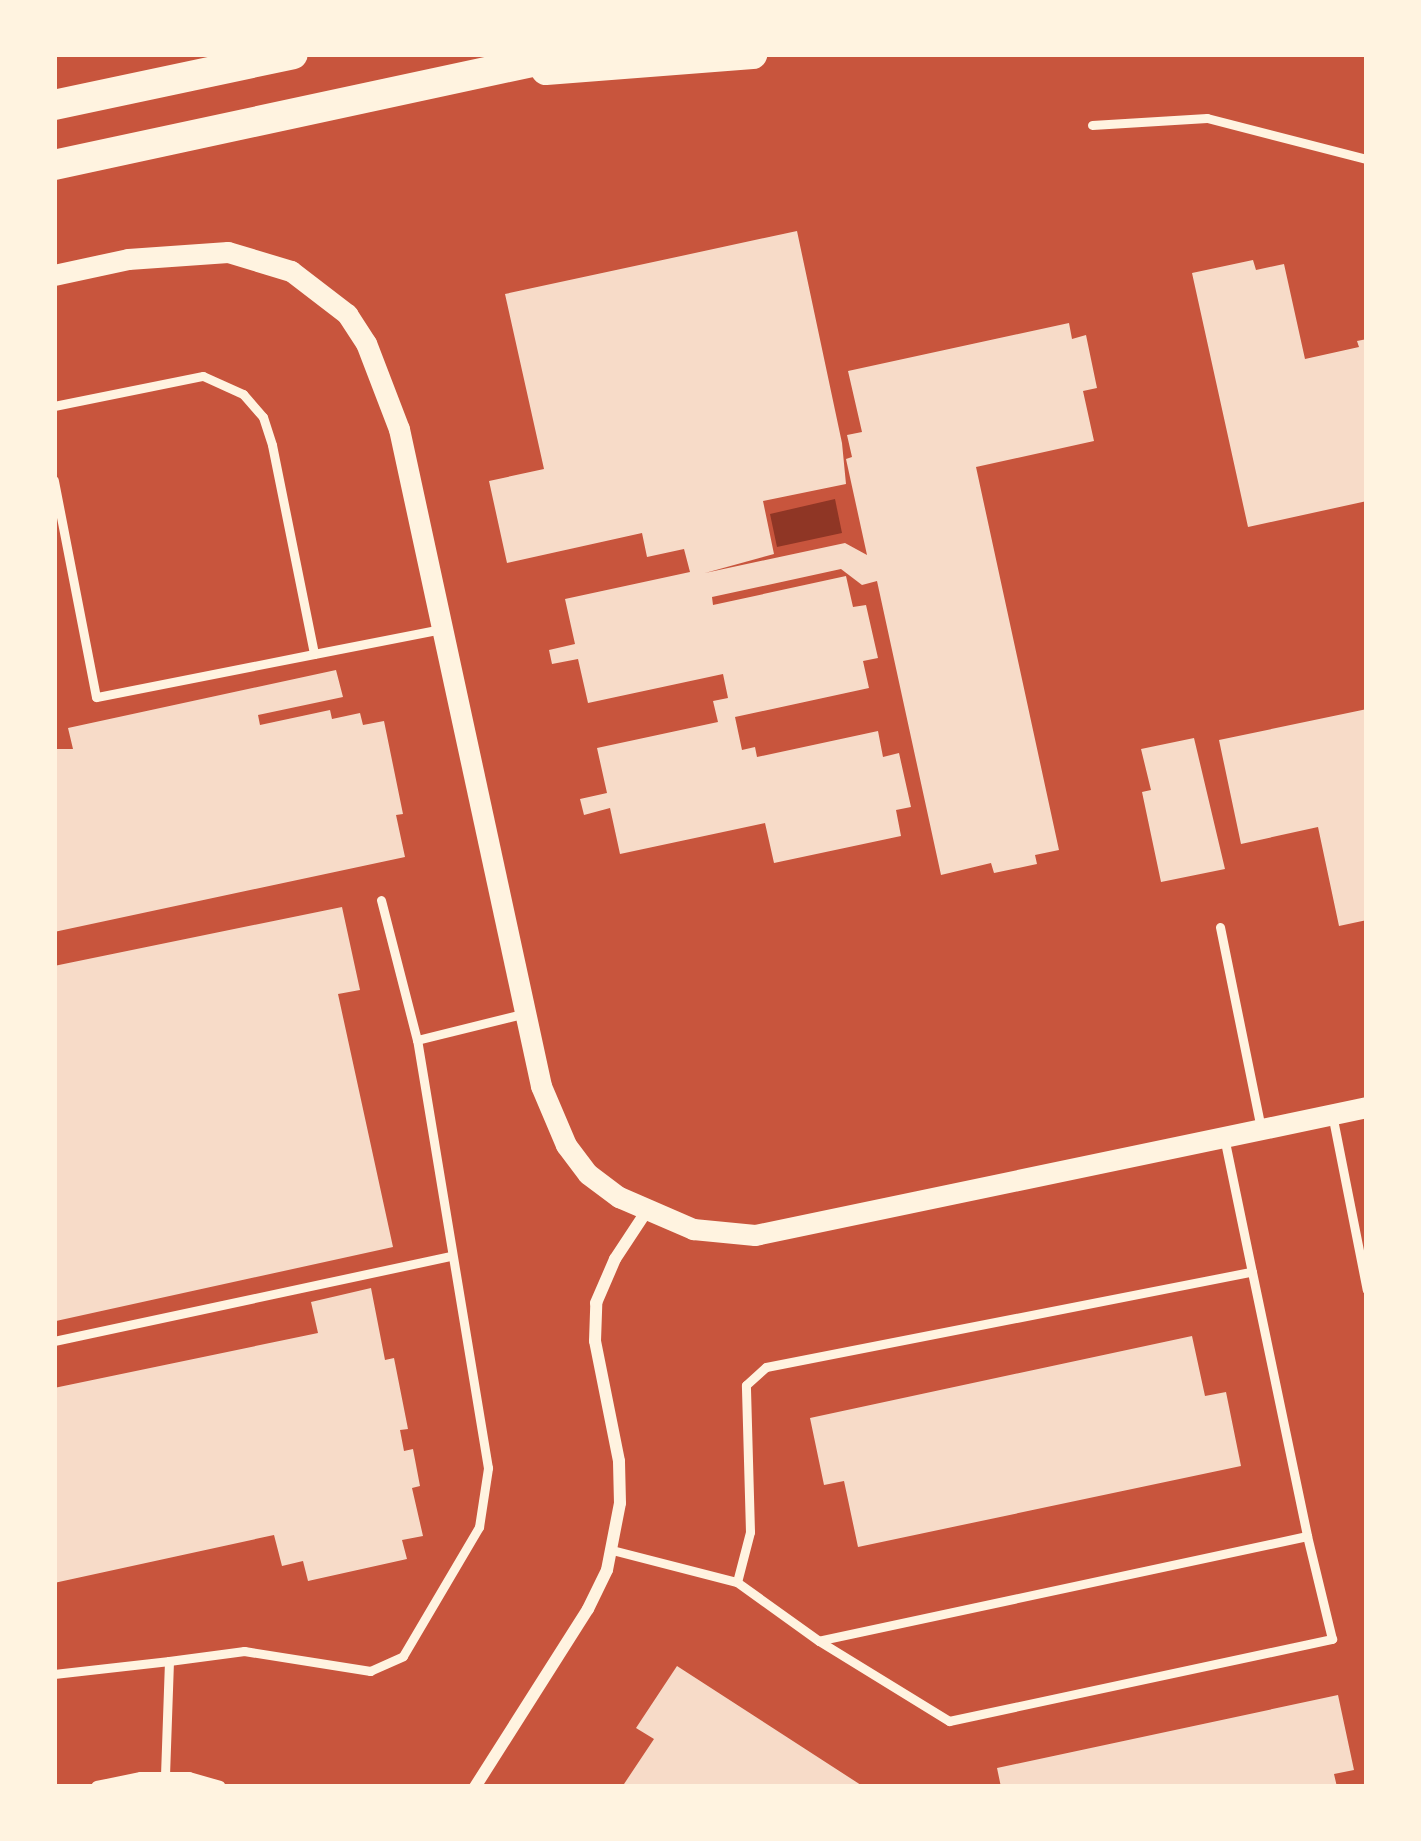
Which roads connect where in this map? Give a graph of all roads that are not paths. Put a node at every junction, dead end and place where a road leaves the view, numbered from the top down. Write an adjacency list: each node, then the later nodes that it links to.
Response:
1 (293, 54): 5 (main road)
2 (569, 54): 4 (main road)
3 (752, 54): 4 (main road)
4 (475, 74): 8 (main road)
5 (54, 105)
6 (1092, 125): 7 (lane)
7 (1367, 159)
8 (54, 165)
9 (54, 275): 12 (street)
10 (54, 406): 13 (lane)
11 (54, 480): 13 (lane)
12 (442, 629): 13 (lane); 16 (street)
13 (314, 654)
14 (381, 900): 17 (lane)
15 (1220, 927): 20 (lane)
16 (526, 1013): 17 (lane); 22 (street)
17 (418, 1040): 23 (lane)
18 (1367, 1107): 19 (street)
19 (1332, 1114): 20 (street); 25 (lane)
20 (1261, 1129): 21 (street)
21 (1225, 1137): 22 (street); 24 (lane)
22 (646, 1212): 28 (street)
23 (451, 1256): 26 (lane); 31 (lane)
24 (1252, 1272): 27 (lane); 29 (lane)
25 (1367, 1290)
26 (54, 1341)
27 (1307, 1536): 30 (lane); 30 (lane)
28 (612, 1550): 29 (lane); 34 (street)
29 (737, 1582): 30 (lane)
30 (818, 1641)
31 (169, 1661): 32 (lane); 33 (lane)
32 (54, 1674)
33 (165, 1778): 35 (street); 36 (street)
34 (479, 1786)
35 (97, 1787)
36 (220, 1787)

